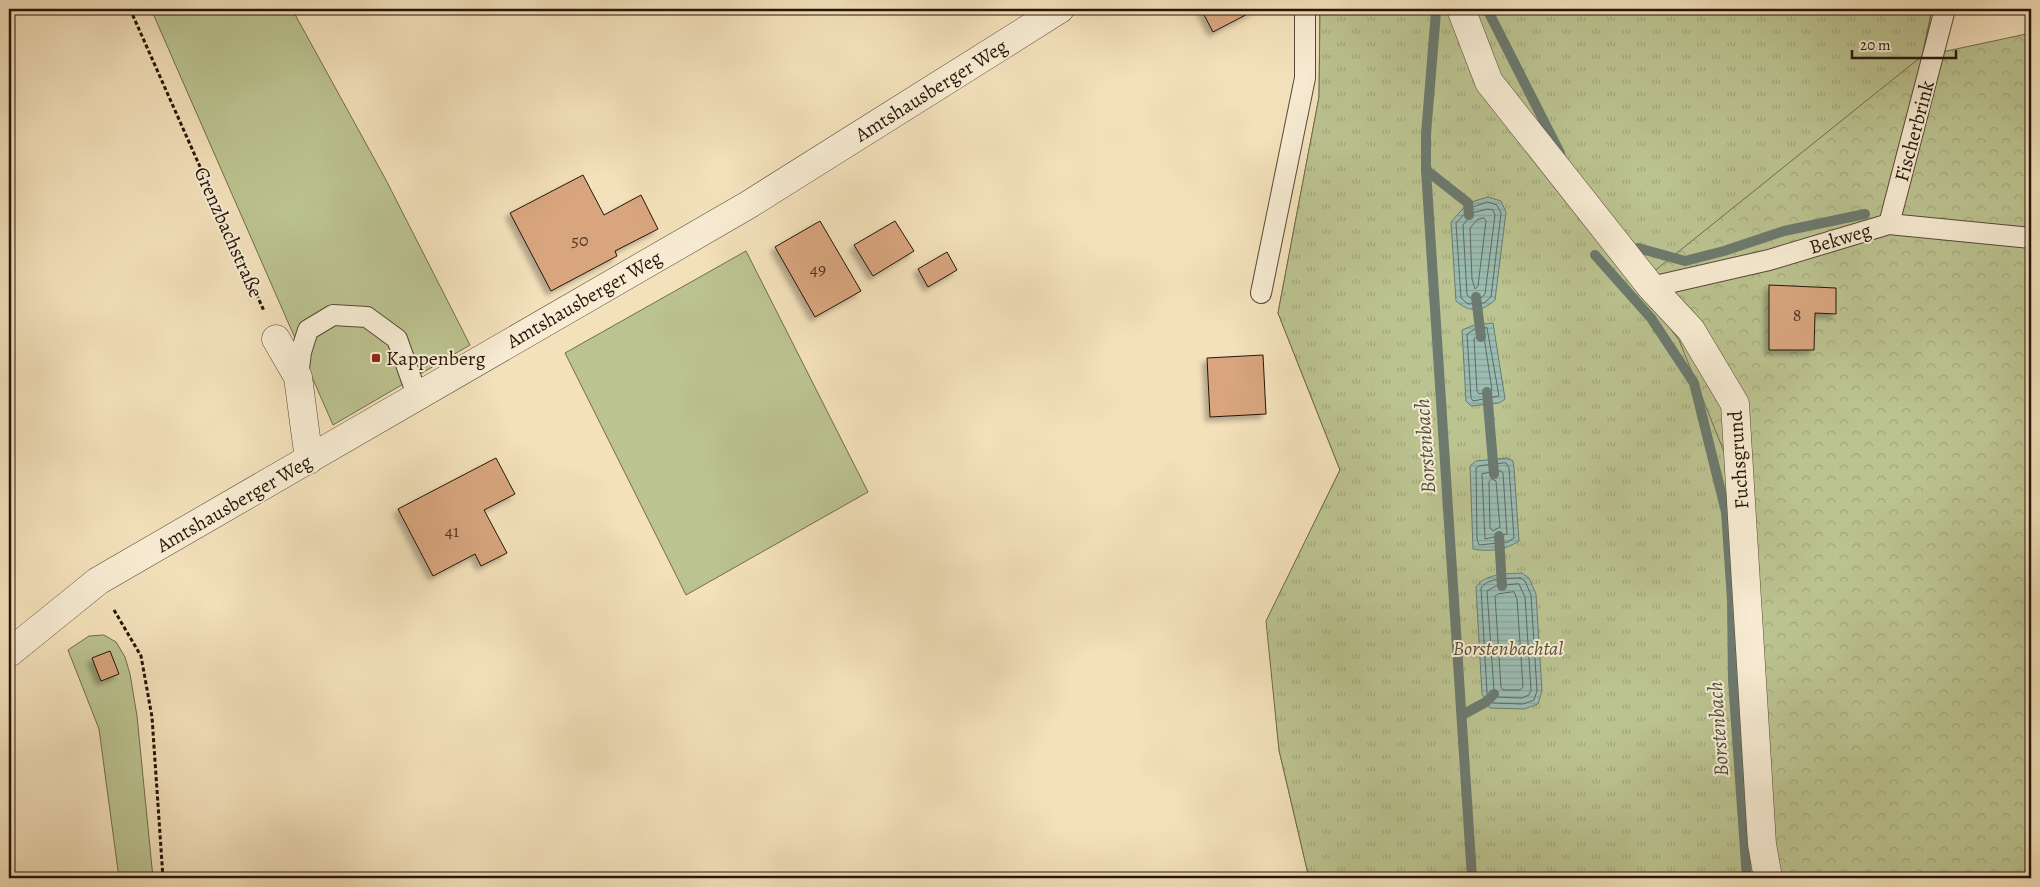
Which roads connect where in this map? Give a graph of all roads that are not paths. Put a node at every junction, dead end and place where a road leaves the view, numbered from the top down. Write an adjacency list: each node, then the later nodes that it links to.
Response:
1 (1060, 9): 11 (street, Amtshausberger Weg)
2 (1305, 9): 8 (lane)
3 (1461, 9): 7 (street, Fuchsgrund)
4 (1946, 9): 5 (lane, Fischerbrink)
5 (1889, 224): 6 (lane, Bekweg); 7 (lane, Bekweg)
6 (2031, 238)
7 (1651, 287): 14 (street, Fuchsgrund)
8 (1261, 294)
9 (276, 340): 10 (street)
10 (298, 377): 11 (lane); 12 (street)
11 (417, 395): 12 (street, Amtshausberger Weg)
12 (309, 460): 13 (street, Amtshausberger Weg)
13 (9, 653)
14 (1768, 878)

